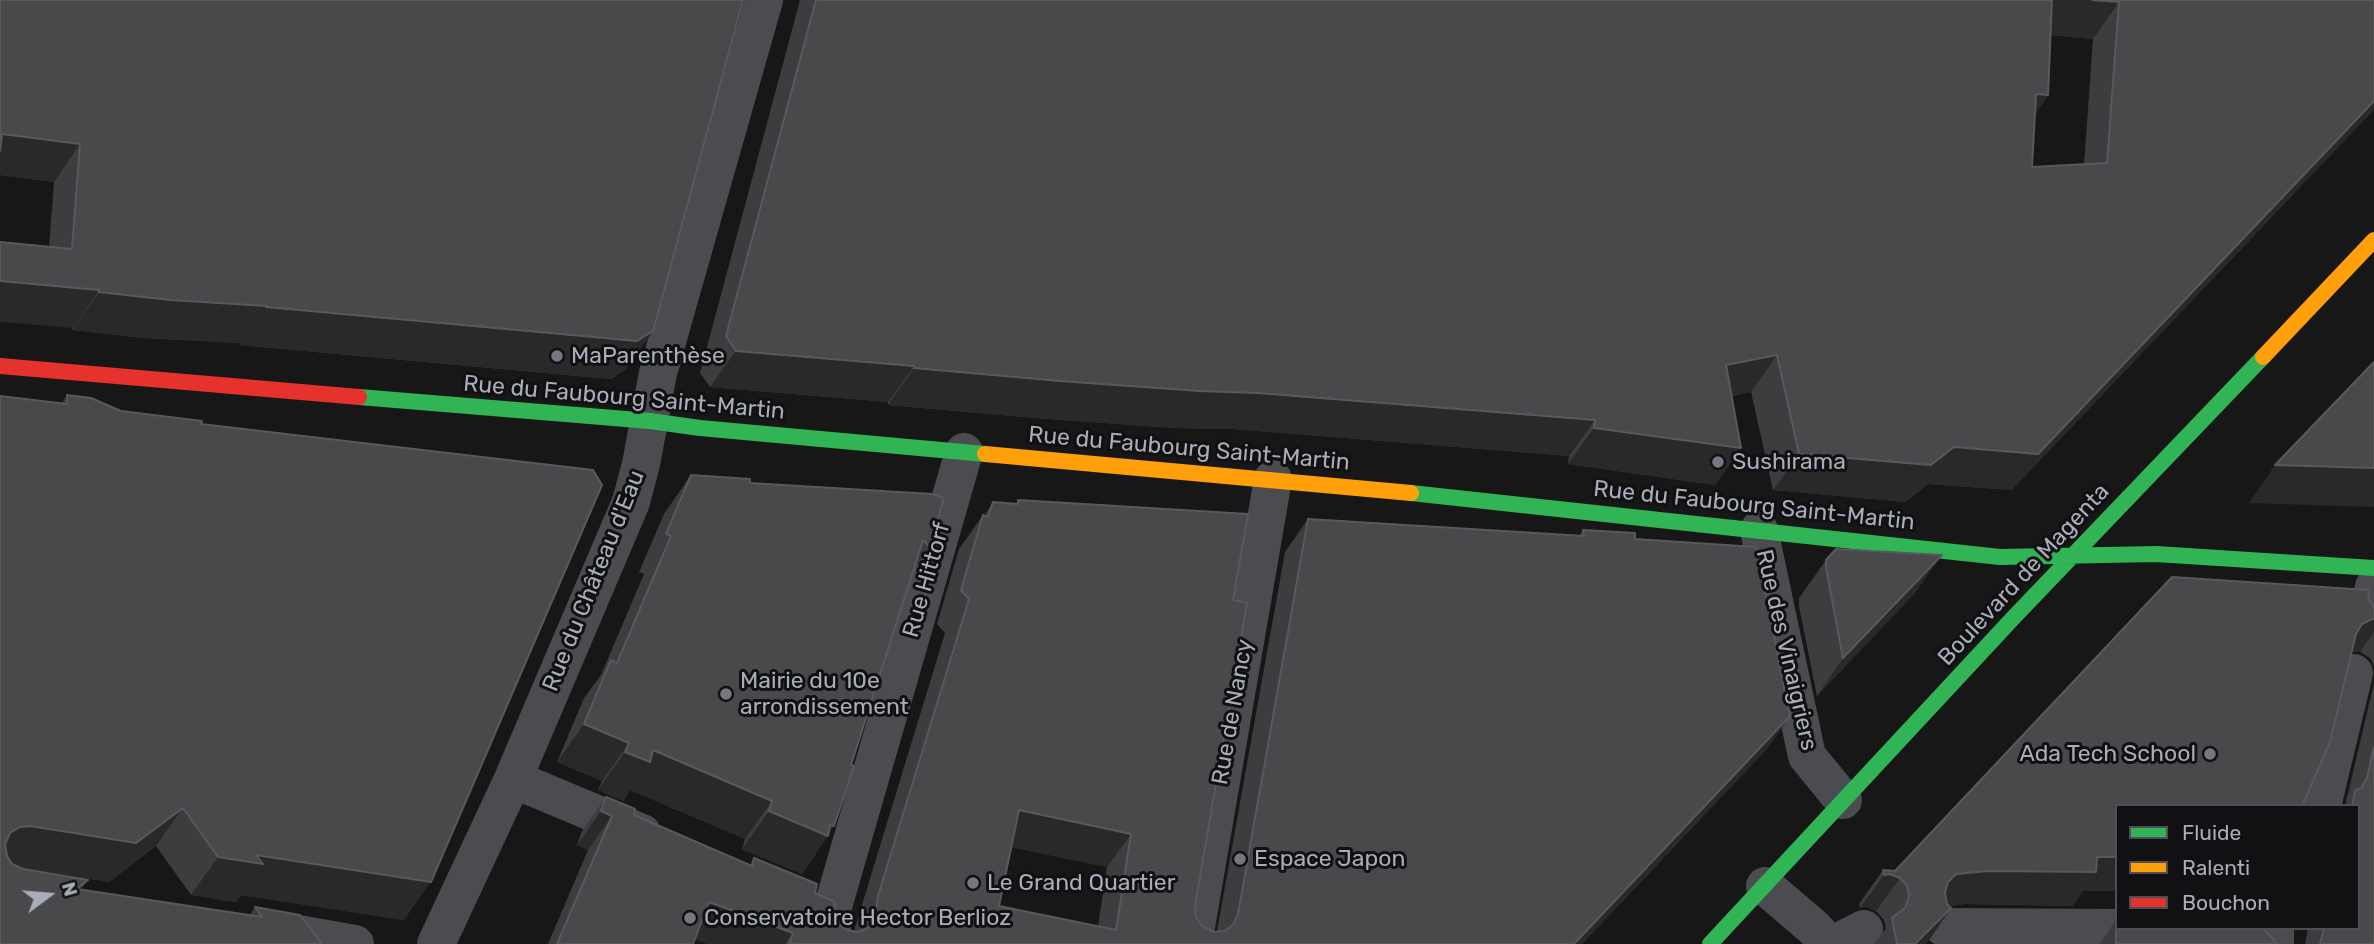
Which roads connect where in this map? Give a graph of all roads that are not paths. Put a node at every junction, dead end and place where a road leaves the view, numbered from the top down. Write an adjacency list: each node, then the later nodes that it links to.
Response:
1 (764, 0): 4 (street, Rue du Château d'Eau)
2 (2374, 240): 8 (main road, Boulevard de Magenta)
3 (0, 366): 4 (main road, Rue du Faubourg Saint-Martin)
4 (650, 421): 5 (main road, Rue du Faubourg Saint-Martin); 13 (street, Rue du Château d'Eau)
5 (964, 452): 6 (main road, Rue du Faubourg Saint-Martin); 20 (street, Rue Hittorf)
6 (1273, 480): 7 (main road, Rue du Faubourg Saint-Martin); 27 (street, Rue de Nancy)
7 (1759, 530): 8 (main road, Rue du Faubourg Saint-Martin); 14 (street, Rue des Vinaigriers)
8 (2072, 557): 9 (main road, Rue du Faubourg Saint-Martin); 14 (main road, Boulevard de Magenta)
9 (2374, 568)
10 (2374, 587): 11 (street)
11 (2366, 626)
12 (2354, 673): 15 (street)
13 (513, 779): 16 (street); 26 (street, Rue du Château d'Eau)
14 (1843, 800): 17 (main road, Boulevard de Magenta)
15 (2322, 804)
16 (669, 844)
17 (1765, 886): 28 (main road, Boulevard de Magenta); 29 (street)
18 (795, 895): 20 (street)
19 (227, 922): 25 (street)
20 (832, 927)
21 (1943, 927): 22 (street)
22 (2115, 928)
23 (2193, 930): 24 (street)
24 (2275, 934)
25 (355, 944)
26 (436, 944)
27 (1193, 944)
28 (1710, 944)
29 (1829, 944)

